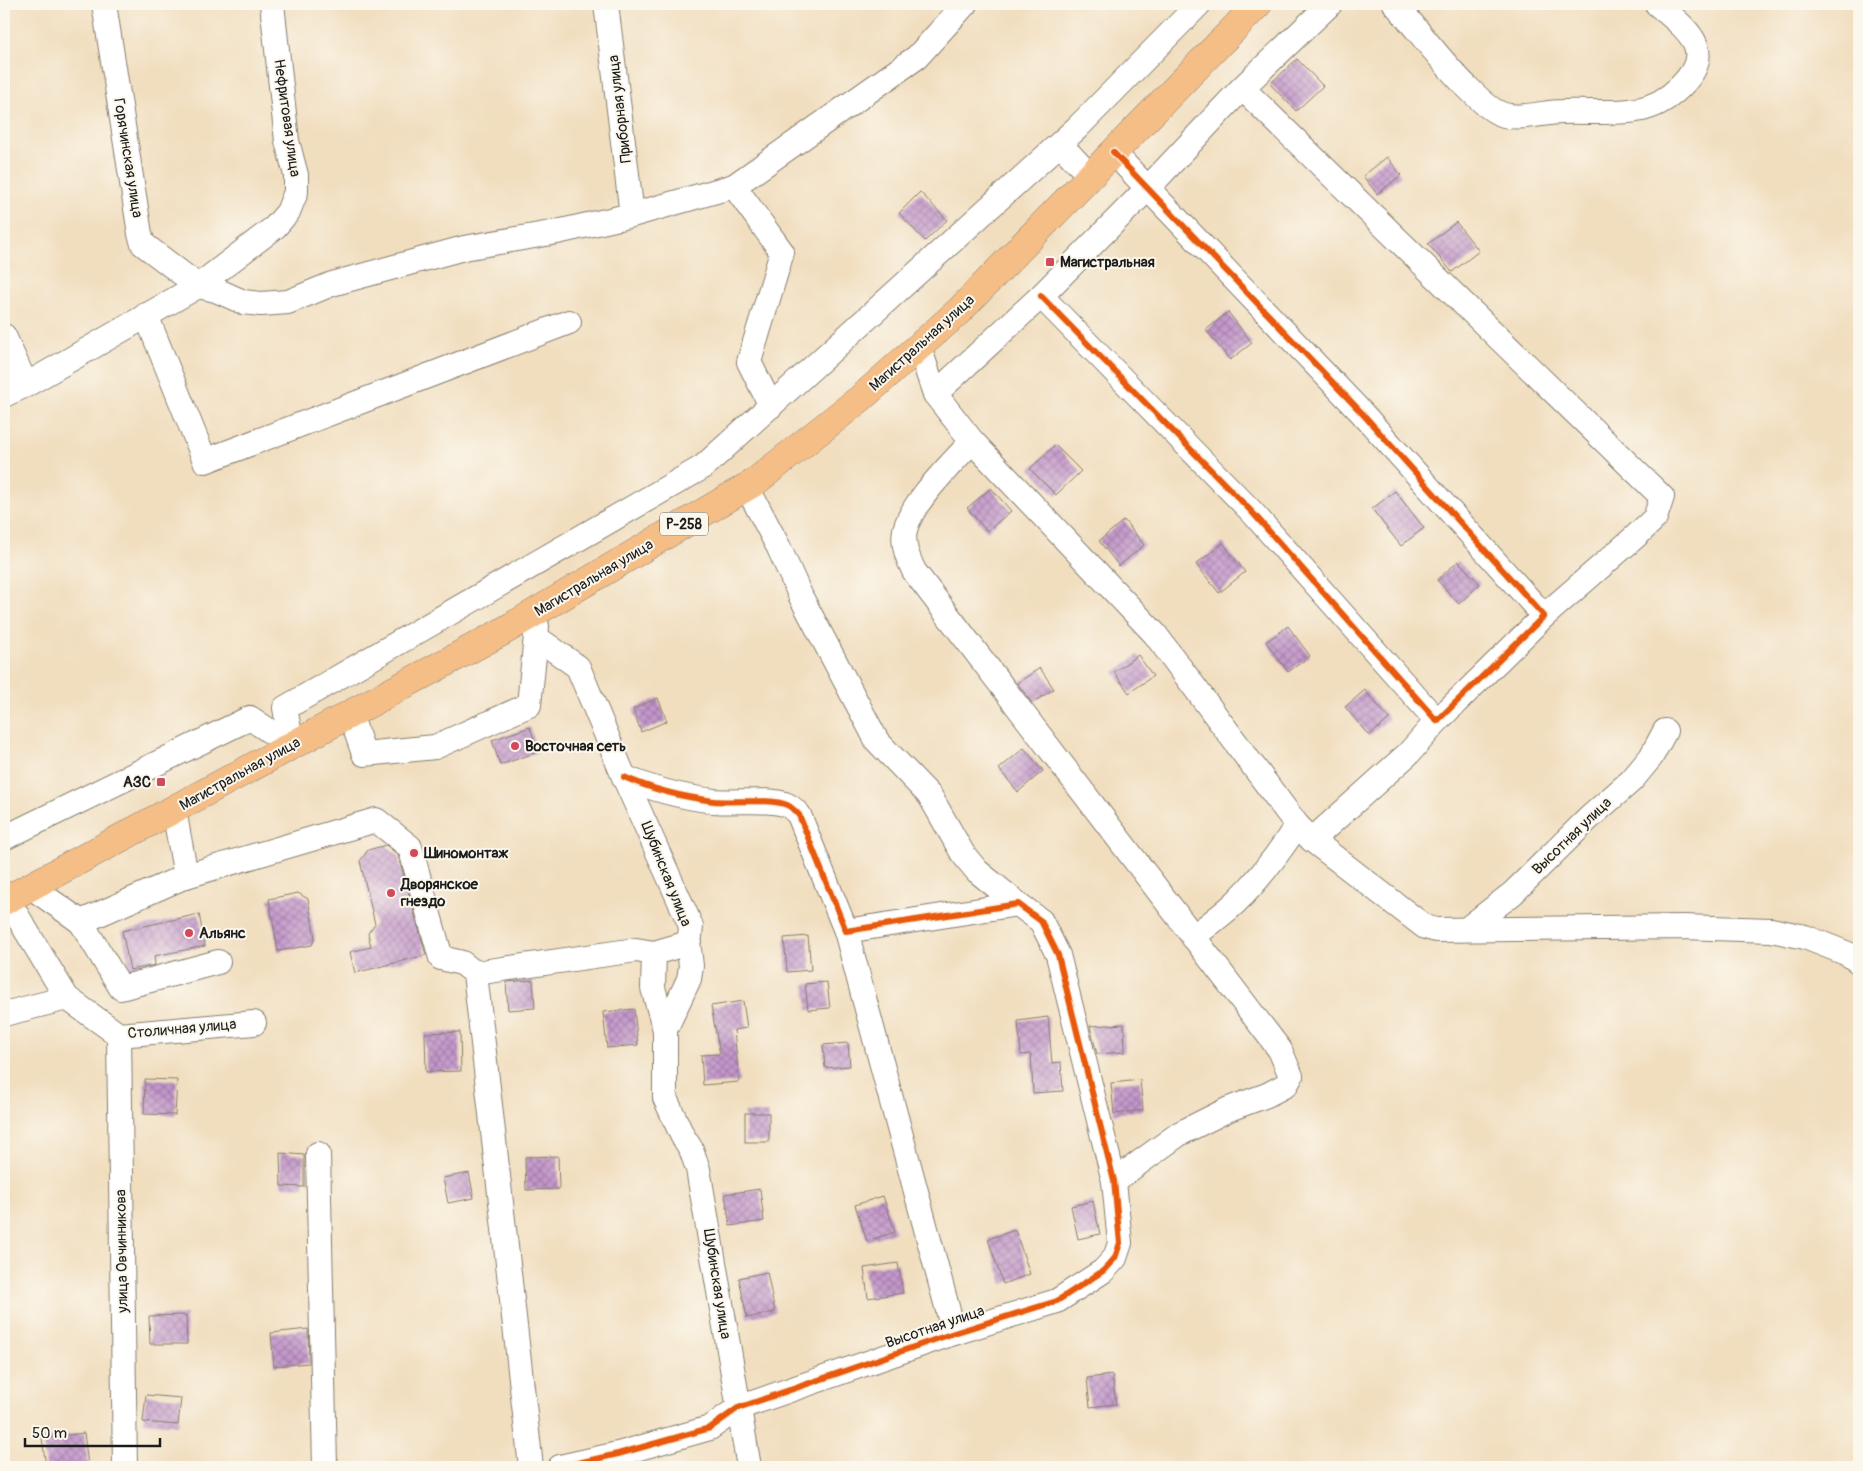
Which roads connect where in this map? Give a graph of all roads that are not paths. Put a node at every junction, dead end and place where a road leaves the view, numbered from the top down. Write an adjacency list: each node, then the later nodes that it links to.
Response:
1 (104, 4): 17 (street, Горячинская улица)
2 (272, 4): 17 (street, Нефритовая улица)
3 (606, 4): 16 (street, Приборная улица)
4 (965, 4): 14 (street)
5 (1199, 4): 11 (street)
6 (1258, 4): 12 (highway, Магистральная улица / Р-258)
7 (1330, 4): 10 (street)
8 (1395, 4): 9 (street)
9 (1657, 4)
10 (1242, 88): 15 (street); 30 (street)
11 (1060, 144): 13 (street); 26 (street)
12 (1113, 152): 13 (highway, Магистральная улица / Р-258); 15 (street)
13 (1090, 176): 22 (highway, Магистральная улица / Р-258)
14 (734, 186): 16 (street); 26 (street)
15 (1148, 188): 18 (street); 30 (street)
16 (632, 215): 17 (street)
17 (198, 286): 19 (street, Нефритовая улица)
18 (1042, 296): 24 (street); 33 (street)
19 (146, 315): 20 (street); 23 (street, Нефритовая улица)
20 (569, 322)
21 (4, 336): 23 (street)
22 (919, 347): 24 (street); 28 (highway, Магистральная улица / Р-258)
23 (26, 385): 25 (street, Нефритовая улица)
24 (935, 394): 27 (street)
25 (4, 395)
26 (771, 406): 35 (street)
27 (972, 441): 38 (street); 47 (street)
28 (747, 487): 29 (highway, Магистральная улица / Р-258); 43 (street)
29 (538, 611): 31 (street); 32 (highway, Магистральная улица / Р-258)
30 (1544, 616): 33 (street)
31 (537, 638): 32 (street); 36 (street, Шубинская улица)
32 (350, 714): 35 (highway, Магистральная улица / Р-258)
33 (1437, 721): 38 (street)
34 (1665, 731): 45 (street, Высотная улица)
35 (292, 746): 37 (highway, Магистральная улица / Р-258); 39 (street)
36 (624, 777): 46 (street); 48 (street, Шубинская улица)
37 (174, 810): 40 (street); 41 (highway, Магистральная улица / Р-258)
38 (1304, 832): 45 (street); 47 (street)
39 (4, 838)
40 (186, 876): 44 (street); 52 (street)
41 (31, 886): 42 (highway, Магистральная улица / Р-258); 44 (street)
42 (5, 900): 53 (street)
43 (1018, 904): 46 (street); 59 (street)
44 (81, 922): 50 (street)
45 (1467, 929): 51 (street)
46 (846, 931): 60 (street)
47 (1193, 937): 59 (street)
48 (688, 941): 49 (street, Шубинская улица); 56 (street)
49 (654, 953): 52 (street); 56 (street, Шубинская улица)
50 (218, 962)
51 (1859, 962)
52 (475, 973): 64 (street)
53 (67, 998): 54 (street); 57 (street, Столичная улица)
54 (4, 1014)
55 (254, 1023): 57 (street, Столичная улица)
56 (665, 1030): 61 (street, Шубинская улица)
57 (119, 1035): 62 (street, улица Овчинникова)
58 (318, 1154): 63 (street)
59 (1114, 1181): 60 (street, Высотная улица)
60 (954, 1333): 61 (street, Высотная улица)
61 (738, 1408): 65 (street, Высотная улица); 66 (street, Шубинская улица)
62 (125, 1467)
63 (324, 1467)
64 (532, 1467)
65 (560, 1467)
66 (749, 1467)

